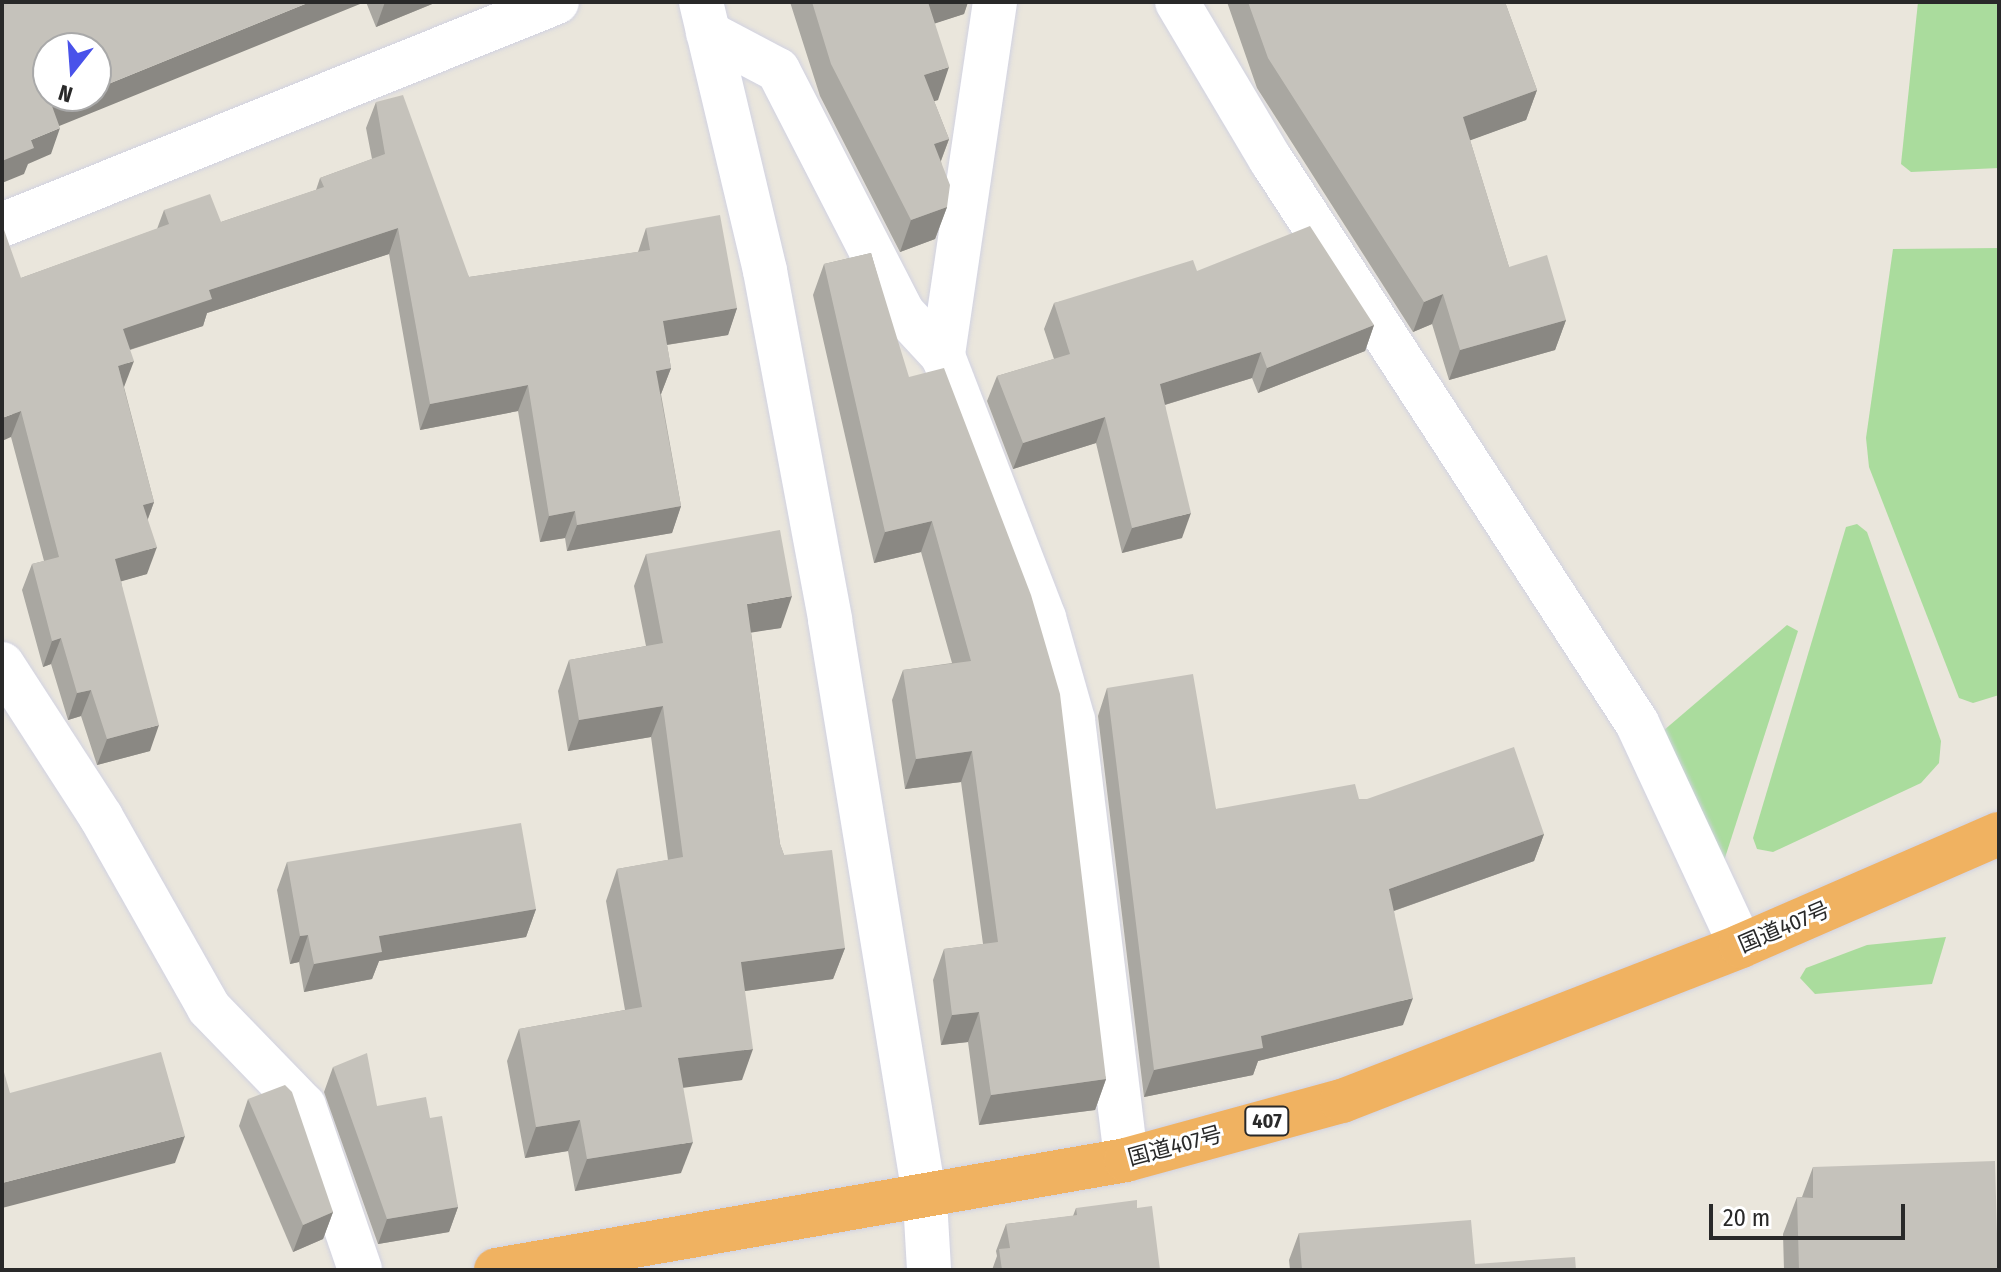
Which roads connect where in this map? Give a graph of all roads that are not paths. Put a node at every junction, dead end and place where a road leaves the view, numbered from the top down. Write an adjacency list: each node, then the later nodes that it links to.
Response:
1 (557, 2): 5 (street)
2 (995, 2): 6 (street)
3 (1177, 2): 9 (street)
4 (704, 18): 6 (street); 11 (street)
5 (2, 225)
6 (943, 356): 10 (street)
7 (2, 664): 12 (street)
8 (1999, 834): 9 (highway, 国道407号 / 407)
9 (1741, 946): 10 (highway, 国道407号 / 407)
10 (1126, 1160): 11 (highway, 国道407号 / 407)
11 (925, 1200): 13 (highway, 国道407号 / 407); 14 (street)
12 (360, 1270)
13 (496, 1270)
14 (929, 1270)

